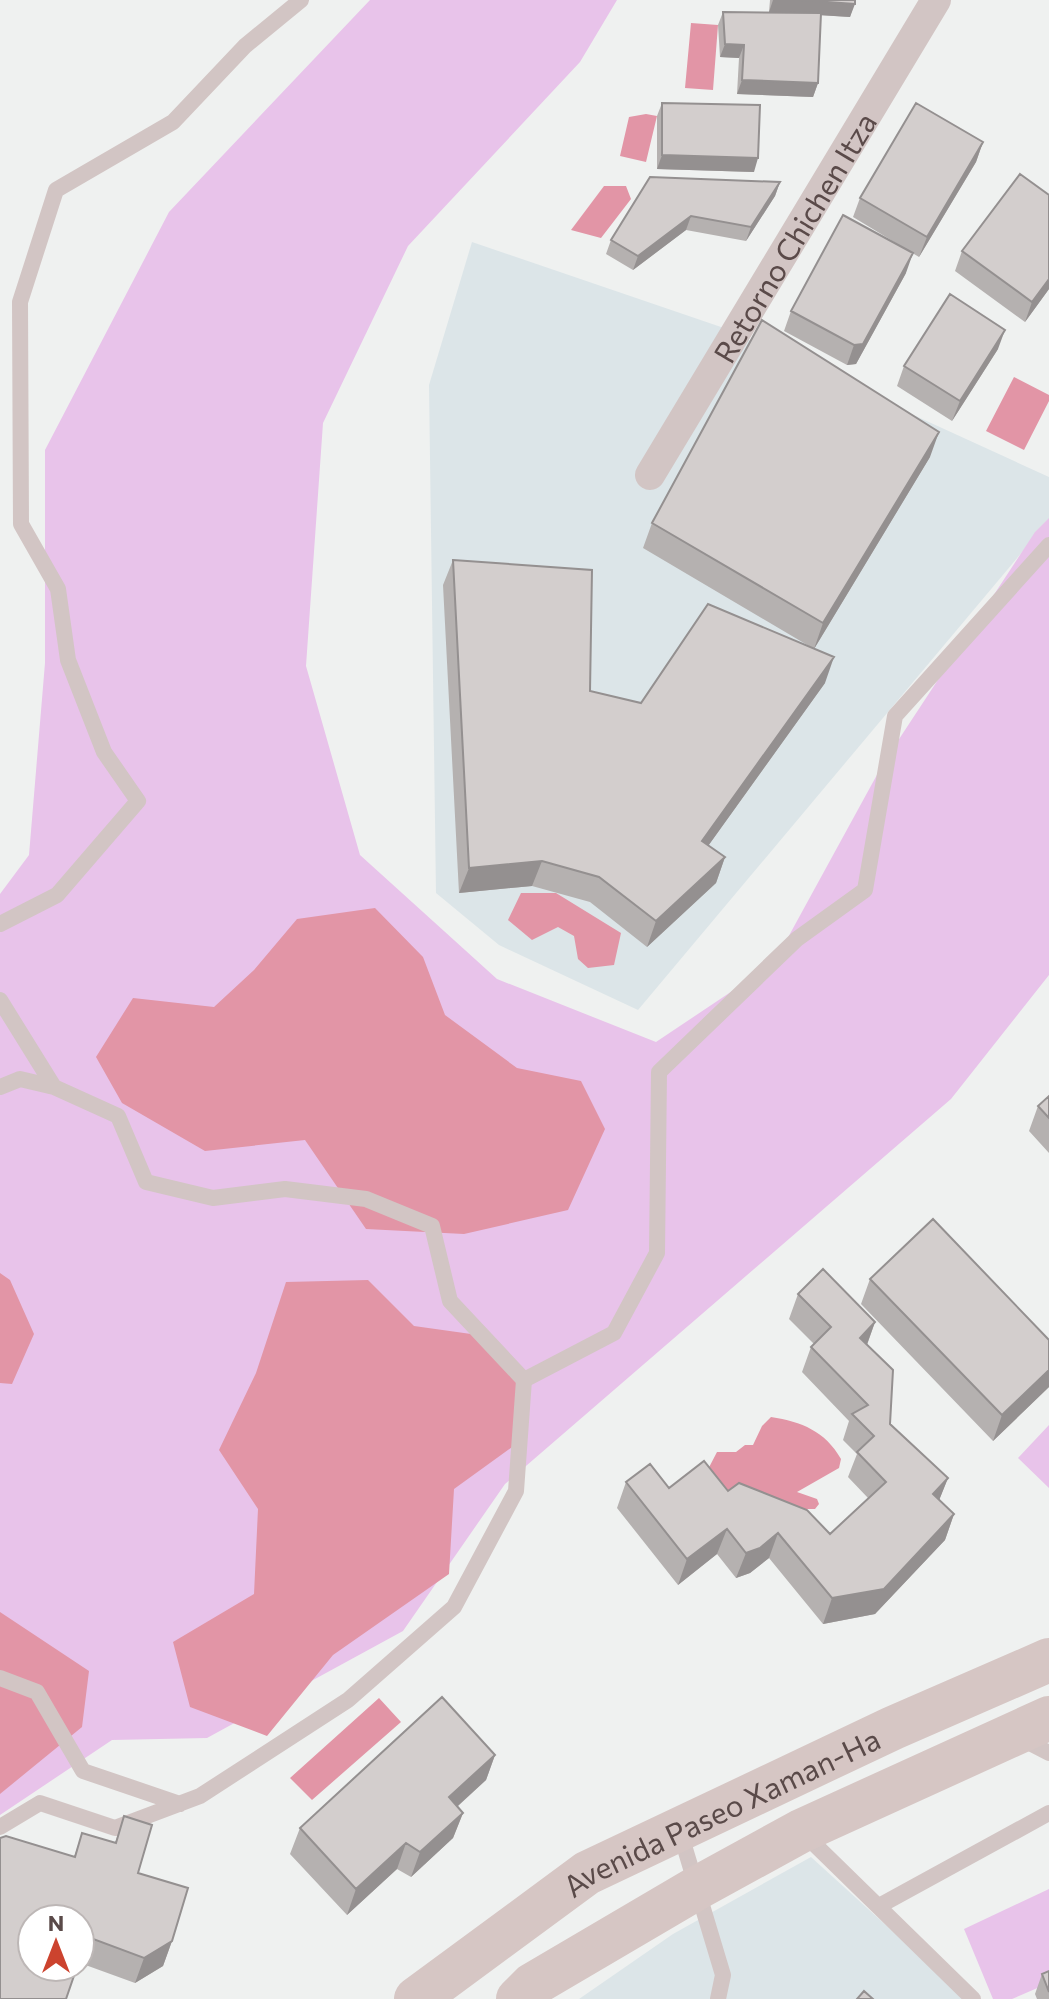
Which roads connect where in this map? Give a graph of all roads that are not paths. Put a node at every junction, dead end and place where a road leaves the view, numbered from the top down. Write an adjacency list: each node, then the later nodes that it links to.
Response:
1 (301, 0): 5 (lane)
2 (936, 0): 3 (street, Retorno Chichen Itza)
3 (650, 475)
4 (1049, 545): 9 (lane)
5 (0, 924)
6 (0, 1000): 8 (lane)
7 (0, 1087): 8 (lane)
8 (54, 1087): 9 (lane)
9 (524, 1380): 14 (lane)
10 (1049, 1660): 17 (main road, Avenida Paseo Xaman-Ha)
11 (0, 1678): 14 (lane)
12 (1030, 1726): 13 (lane); 18 (main road, Avenida Paseo Xaman-Ha)
13 (1049, 1753)
14 (180, 1804): 16 (lane)
15 (1049, 1813): 20 (lane)
16 (0, 1827)
17 (679, 1830): 19 (lane); 21 (main road, Avenida Paseo Xaman-Ha)
18 (801, 1831): 19 (main road, Avenida Paseo Xaman-Ha); 20 (lane)
19 (697, 1888): 22 (main road, Avenida Paseo Xaman-Ha); 23 (lane)
20 (879, 1906): 24 (lane)
21 (416, 1999)
22 (518, 1999)
23 (718, 1999)
24 (973, 1999)

